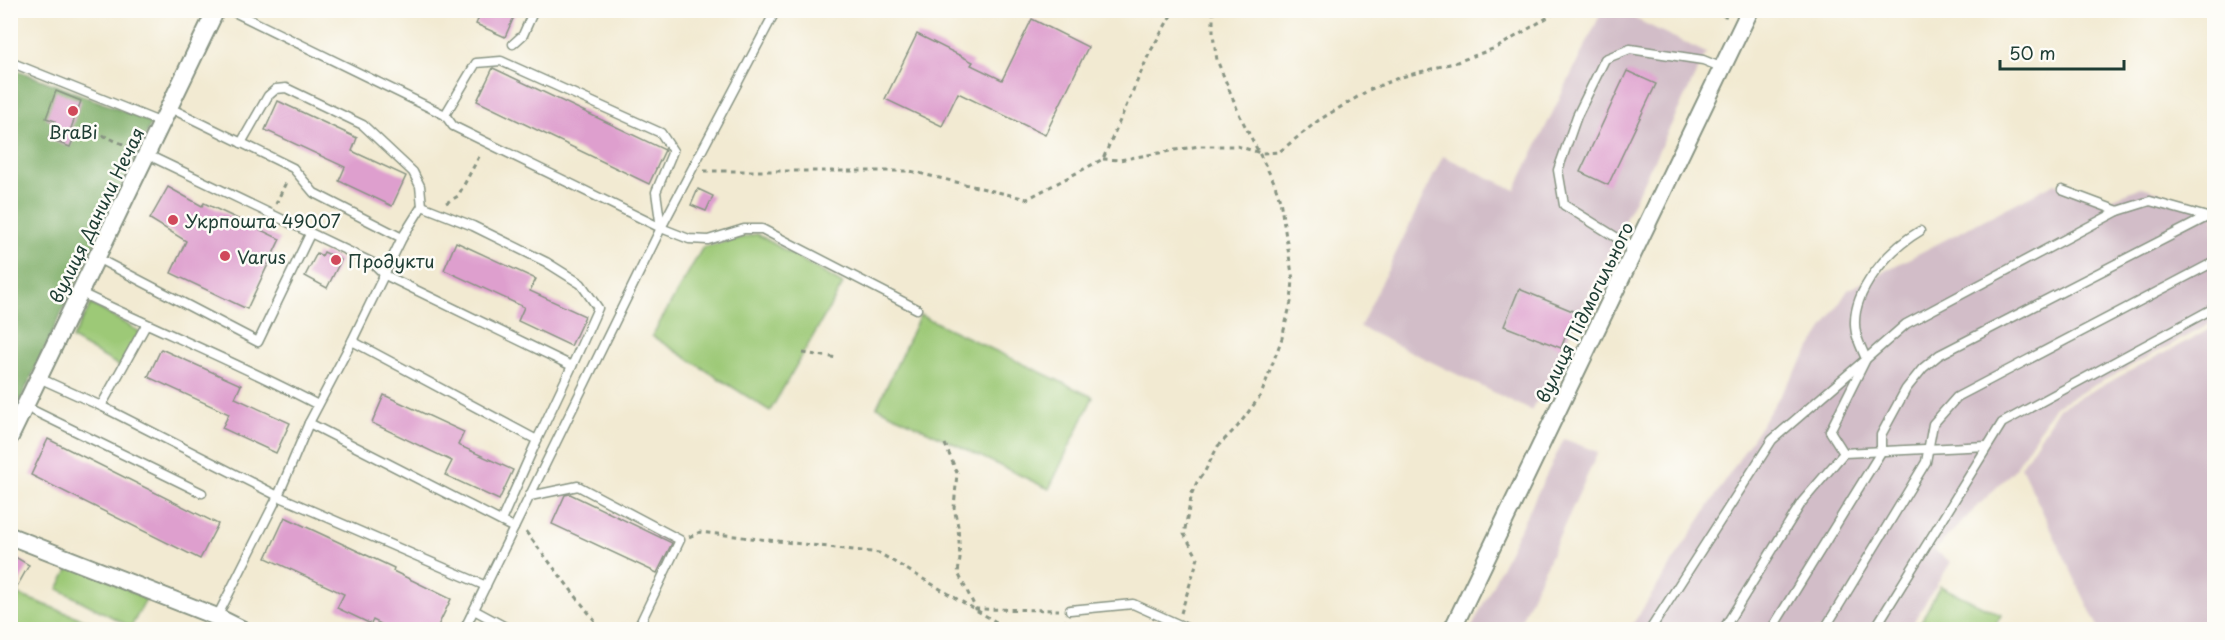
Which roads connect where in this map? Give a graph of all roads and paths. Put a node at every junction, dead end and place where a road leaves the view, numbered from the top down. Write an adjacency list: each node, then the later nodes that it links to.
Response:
1 (216, 10): 13 (street, вулиця Данили Нечая)
2 (230, 10): 14 (lane)
3 (534, 10): 10 (lane)
4 (776, 10): 22 (lane)
5 (1174, 10): 20 (path)
6 (1213, 10): 70 (path)
7 (1560, 10): 20 (path)
8 (1696, 10): 9 (path)
9 (1748, 15): 12 (street, вулиця Підмогильного)
10 (513, 44)
11 (10, 62): 15 (lane)
12 (1723, 68): 33 (street, вулиця Підмогильного); 33 (lane)
13 (170, 108): 15 (street, вулиця Данили Нечая); 18 (lane)
14 (445, 115): 17 (lane); 29 (lane)
15 (162, 123): 19 (street, вулиця Данили Нечая)
16 (86, 128): 19 (path)
17 (487, 141): 24 (path); 29 (lane)
18 (242, 143): 21 (lane); 25 (lane)
19 (148, 155): 27 (lane); 34 (street, вулиця Данили Нечая)
20 (1103, 159): 22 (path)
21 (293, 168): 27 (path); 32 (lane)
22 (690, 171): 29 (lane)
23 (2062, 190): 26 (lane)
24 (458, 196)
25 (422, 206): 32 (lane); 45 (lane)
26 (2118, 211): 28 (lane); 44 (lane)
27 (270, 214): 31 (lane)
28 (2211, 218): 56 (lane)
29 (661, 228): 39 (lane); 60 (lane)
30 (1920, 231): 44 (lane)
31 (310, 234): 34 (lane); 36 (lane)
32 (402, 238): 36 (lane)
33 (1635, 249): 79 (street, вулиця Підмогильного)
34 (97, 258): 37 (street, вулиця Данили Нечая)
35 (2214, 262): 55 (lane)
36 (385, 274): 41 (lane); 45 (lane)
37 (80, 292): 40 (lane); 46 (street, вулиця Данили Нечая)
38 (2214, 308): 54 (lane)
39 (917, 309)
40 (146, 325): 47 (lane); 48 (lane)
41 (352, 341): 48 (lane); 52 (lane)
42 (803, 353): 43 (path)
43 (838, 358)
44 (1866, 359): 57 (lane); 80 (lane)
45 (572, 366): 52 (lane)
46 (39, 378): 47 (lane); 49 (street, вулиця Данили Нечая)
47 (101, 405): 59 (lane)
48 (318, 405): 50 (lane)
49 (24, 406): 51 (street, вулиця Данили Нечая); 58 (lane)
50 (309, 423): 59 (lane); 61 (lane)
51 (10, 437)
52 (537, 440): 61 (lane)
53 (945, 444): 66 (path)
54 (1988, 446): 55 (lane); 84 (lane)
55 (1928, 449): 56 (lane); 83 (lane)
56 (1881, 452): 57 (lane); 82 (lane)
57 (1844, 453): 81 (lane)
58 (202, 493)
59 (278, 496): 65 (lane); 69 (lane)
60 (530, 496): 62 (lane); 75 (lane)
61 (501, 520): 62 (lane)
62 (516, 524): 65 (lane); 74 (path)
63 (700, 532): 66 (path)
64 (10, 536): 69 (street)
65 (486, 586): 67 (lane)
66 (976, 609): 68 (path); 76 (path)
67 (474, 610): 72 (lane); 73 (lane)
68 (1070, 610): 70 (lane); 77 (path)
69 (217, 617): 71 (street)
70 (1177, 624): 78 (lane)
71 (243, 630)
72 (464, 630)
73 (511, 630)
74 (602, 630)
75 (637, 630)
76 (1010, 630)
77 (1062, 630)
78 (1191, 630)
79 (1452, 630)
80 (1650, 630)
81 (1723, 630)
82 (1771, 630)
83 (1824, 630)
84 (1874, 630)

